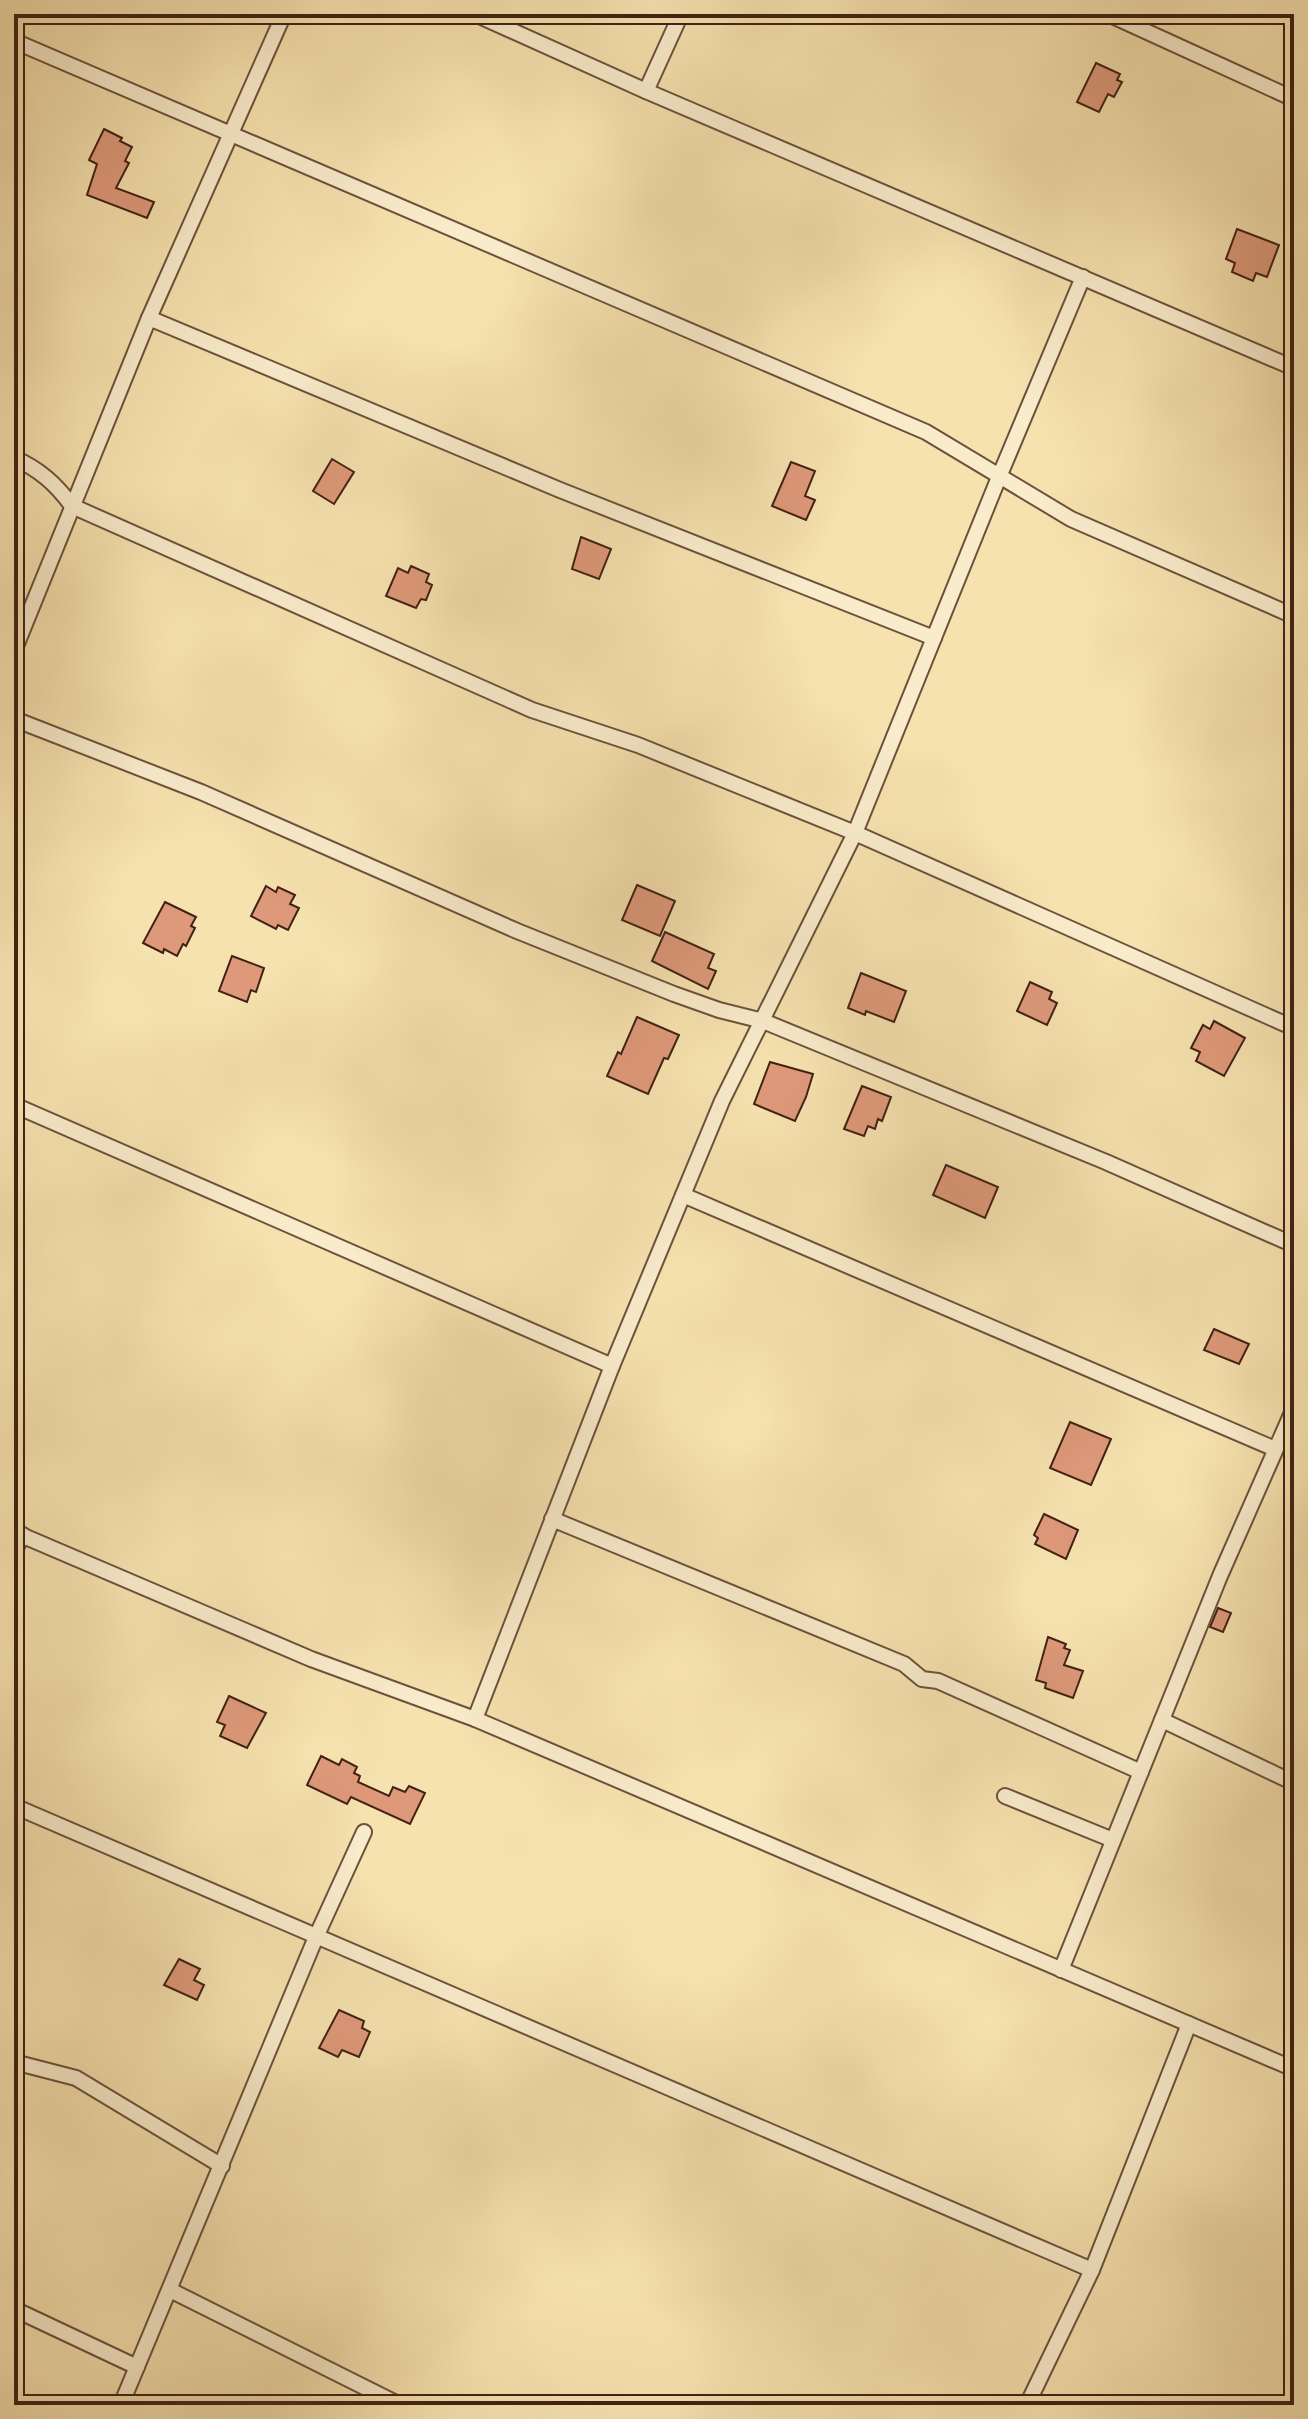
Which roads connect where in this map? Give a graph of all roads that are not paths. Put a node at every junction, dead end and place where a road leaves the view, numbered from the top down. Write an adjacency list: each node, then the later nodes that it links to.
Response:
1 (284, 14): 8 (street)
2 (475, 14): 6 (street)
3 (681, 14): 6 (street)
4 (1108, 14): 7 (street)
5 (14, 41): 8 (street)
6 (646, 91): 9 (street)
7 (1294, 99)
8 (233, 133): 10 (street); 13 (street)
9 (1083, 277): 11 (street); 13 (street)
10 (149, 318): 14 (street); 16 (street)
11 (1294, 368)
12 (14, 458): 14 (street)
13 (999, 477): 15 (street); 16 (street)
14 (72, 506): 17 (street); 19 (street)
15 (1294, 616)
16 (934, 638): 19 (street)
17 (14, 651)
18 (14, 719): 20 (street)
19 (855, 833): 20 (street); 21 (street)
20 (763, 1021): 23 (street); 24 (street)
21 (1294, 1028)
22 (14, 1105): 25 (street)
23 (683, 1195): 25 (street); 27 (street)
24 (1294, 1245)
25 (612, 1366): 28 (street)
26 (1294, 1408): 27 (street)
27 (1275, 1449): 32 (street)
28 (552, 1519): 31 (street); 33 (street)
29 (18, 1534): 30 (street); 31 (street)
30 (14, 1551)
31 (475, 1719): 40 (street)
32 (1162, 1720): 33 (street); 34 (street)
33 (1141, 1772): 38 (street)
34 (1294, 1783)
35 (1005, 1796): 38 (street)
36 (14, 1806): 39 (street)
37 (364, 1832): 39 (street)
38 (1113, 1840): 40 (street)
39 (316, 1937): 44 (street); 45 (street)
40 (1061, 1970): 41 (street)
41 (1189, 2024): 43 (street); 45 (street)
42 (14, 2062): 44 (street)
43 (1294, 2069)
44 (222, 2166): 46 (street)
45 (1092, 2270): 51 (street)
46 (170, 2290): 48 (street); 50 (street)
47 (14, 2309): 48 (street)
48 (137, 2367): 49 (street)
49 (121, 2405)
50 (400, 2405)
51 (1027, 2405)

